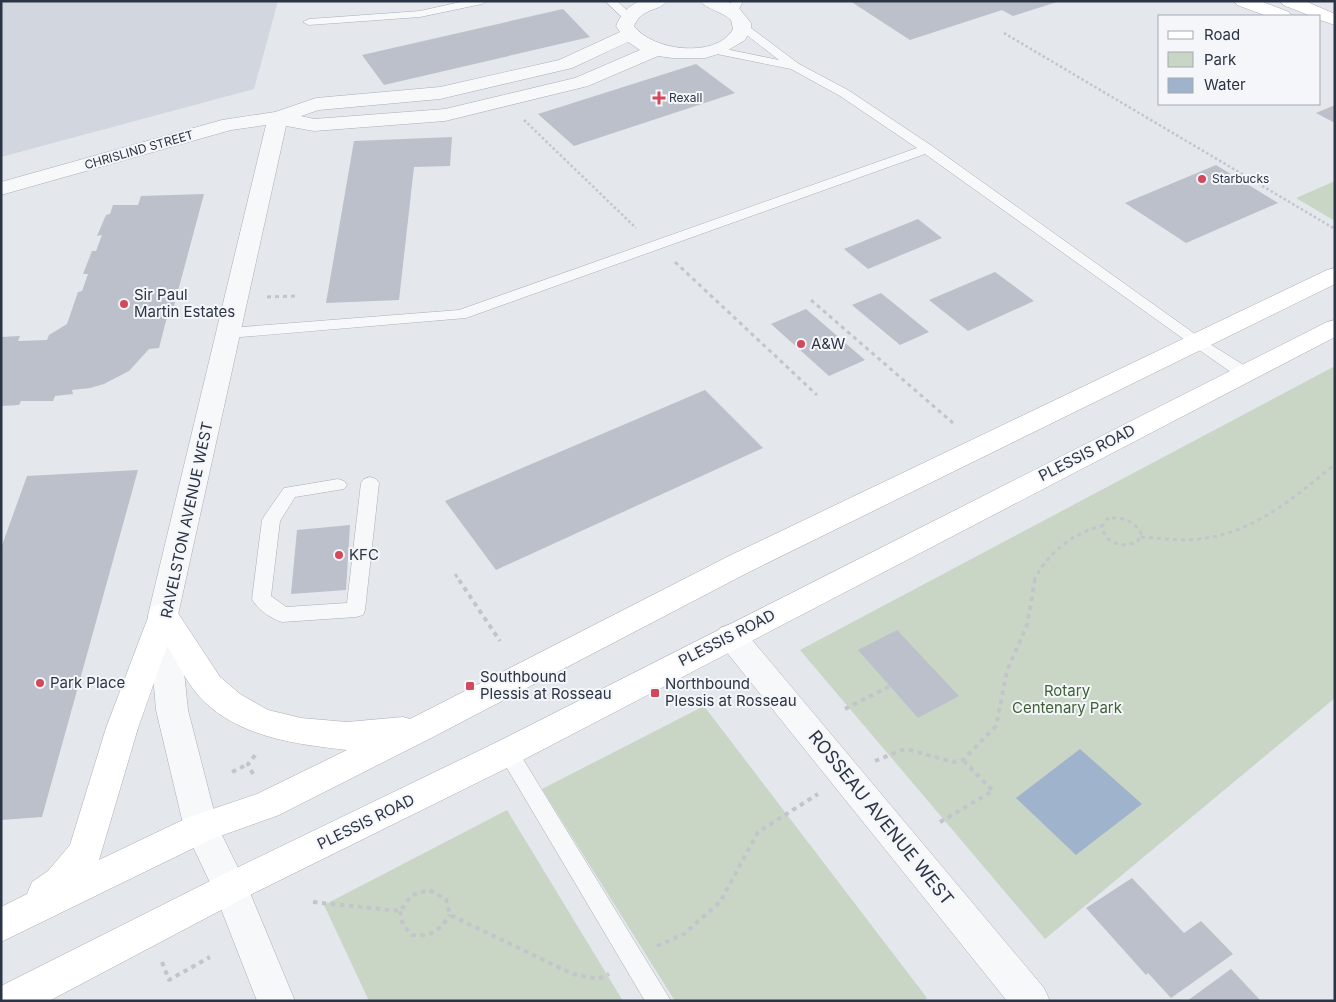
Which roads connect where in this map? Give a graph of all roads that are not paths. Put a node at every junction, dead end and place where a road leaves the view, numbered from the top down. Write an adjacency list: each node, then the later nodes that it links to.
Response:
1 (482, 1): 10 (lane)
2 (610, 1): 11 (lane)
3 (658, 1): 11 (street)
4 (709, 1): 7 (street)
5 (1243, 1): 8 (main road)
6 (1289, 1): 9 (main road)
7 (736, 6): 12 (street)
8 (1280, 15)
9 (1309, 15)
10 (309, 22)
11 (629, 26): 13 (street); 16 (street)
12 (743, 28): 14 (street); 15 (lane)
13 (655, 50): 14 (street); 16 (street)
14 (712, 50): 15 (lane)
15 (795, 67): 17 (lane)
16 (278, 118): 18 (street, CHRISLIND STREET); 21 (street, RAVELSTON AVENUE WEST)
17 (926, 149): 21 (lane); 22 (lane)
18 (1, 189)
19 (1335, 275): 22 (main road)
20 (1335, 327): 23 (main road, PLESSIS ROAD)
21 (229, 333): 26 (street, RAVELSTON AVENUE WEST)
22 (1197, 342): 23 (lane); 28 (main road)
23 (1244, 373): 27 (main road, PLESSIS ROAD)
24 (370, 482): 25 (lane)
25 (338, 485)
26 (163, 615): 28 (main road); 30 (street, RAVELSTON AVENUE WEST); 32 (main road)
27 (730, 636): 29 (main road, PLESSIS ROAD); 36 (street, ROSSEAU AVENUE WEST)
28 (422, 728): 30 (main road)
29 (508, 752): 31 (main road, PLESSIS ROAD); 35 (lane)
30 (201, 828): 31 (street, RAVELSTON AVENUE WEST); 32 (main road)
31 (230, 888): 33 (main road, PLESSIS ROAD); 34 (street, RAVELSTON AVENUE WEST)
32 (5, 923)
33 (10, 1001)
34 (276, 1001)
35 (659, 1001)
36 (1031, 1001)

